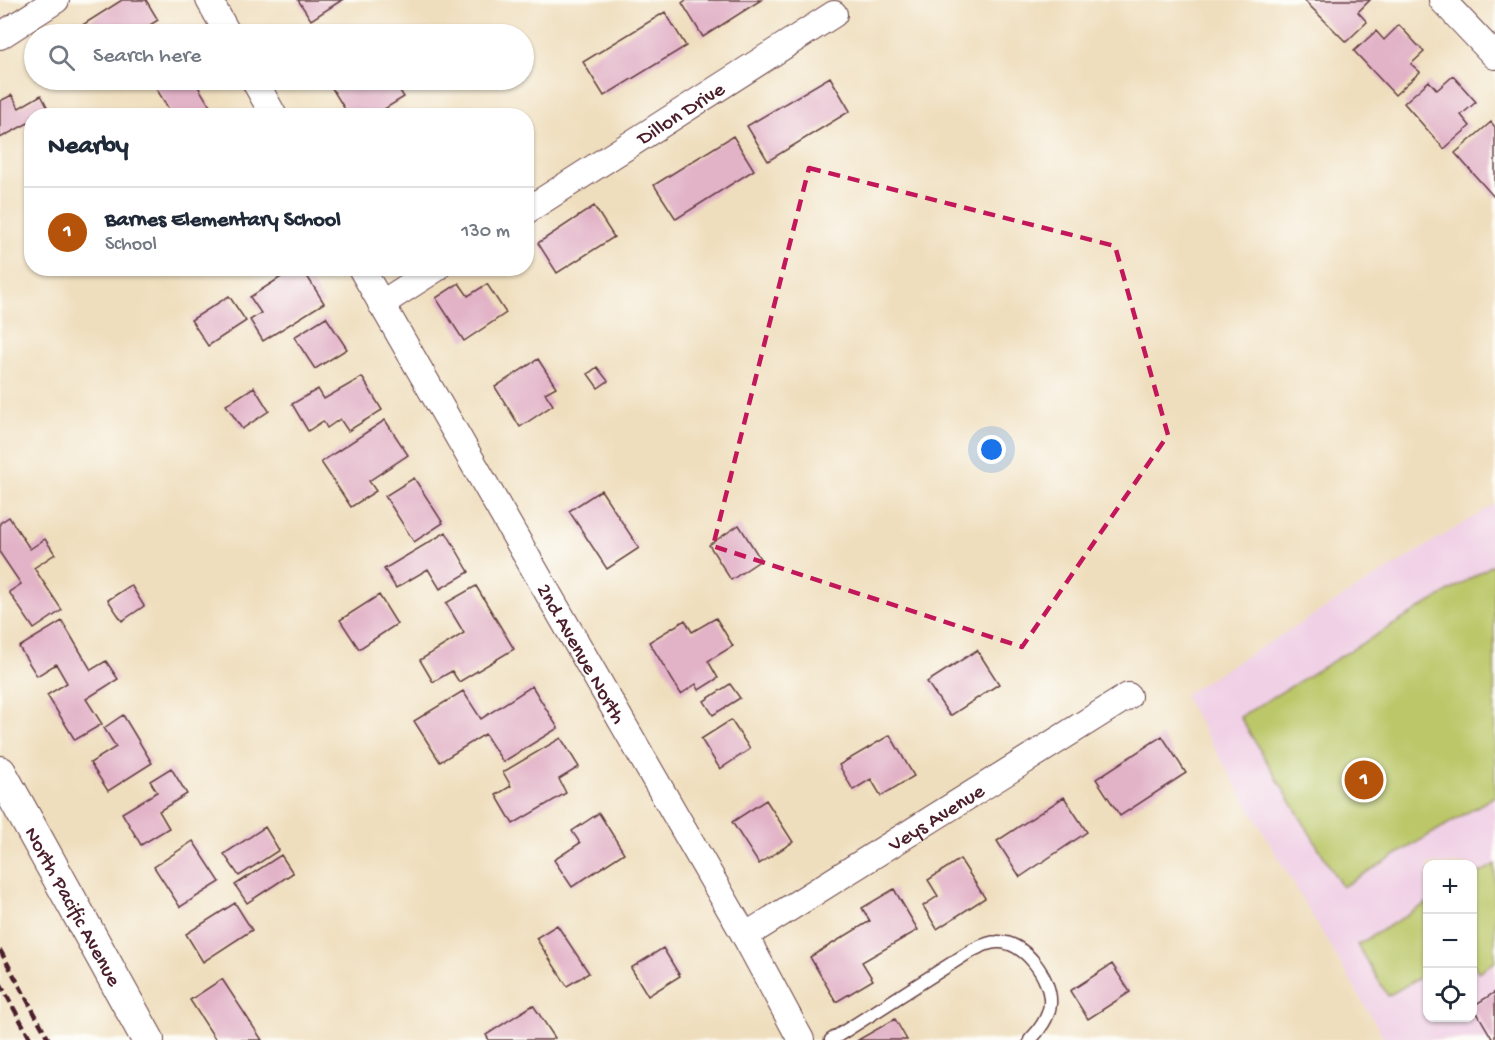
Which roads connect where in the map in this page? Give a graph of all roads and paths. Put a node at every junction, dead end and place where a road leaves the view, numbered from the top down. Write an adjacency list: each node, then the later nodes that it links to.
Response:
1 (56, 0): 6 (street)
2 (209, 0): 5 (street)
3 (1442, 0): 7 (street)
4 (834, 14): 10 (street, Dillon Drive)
5 (222, 24)
6 (0, 36)
7 (1495, 56)
8 (260, 90): 9 (street)
9 (270, 108)
10 (534, 206)
11 (365, 276): 13 (street, 2nd Avenue North)
12 (425, 276): 13 (street)
13 (381, 304): 16 (street, 2nd Avenue North)
14 (1128, 696): 16 (street, Veys Avenue)
15 (0, 772): 17 (street, North Pacific Avenue)
16 (745, 936): 18 (street, 2nd Avenue North)
17 (147, 1040)
18 (801, 1040)
19 (831, 1040): 20 (lane)
20 (1029, 1040)

